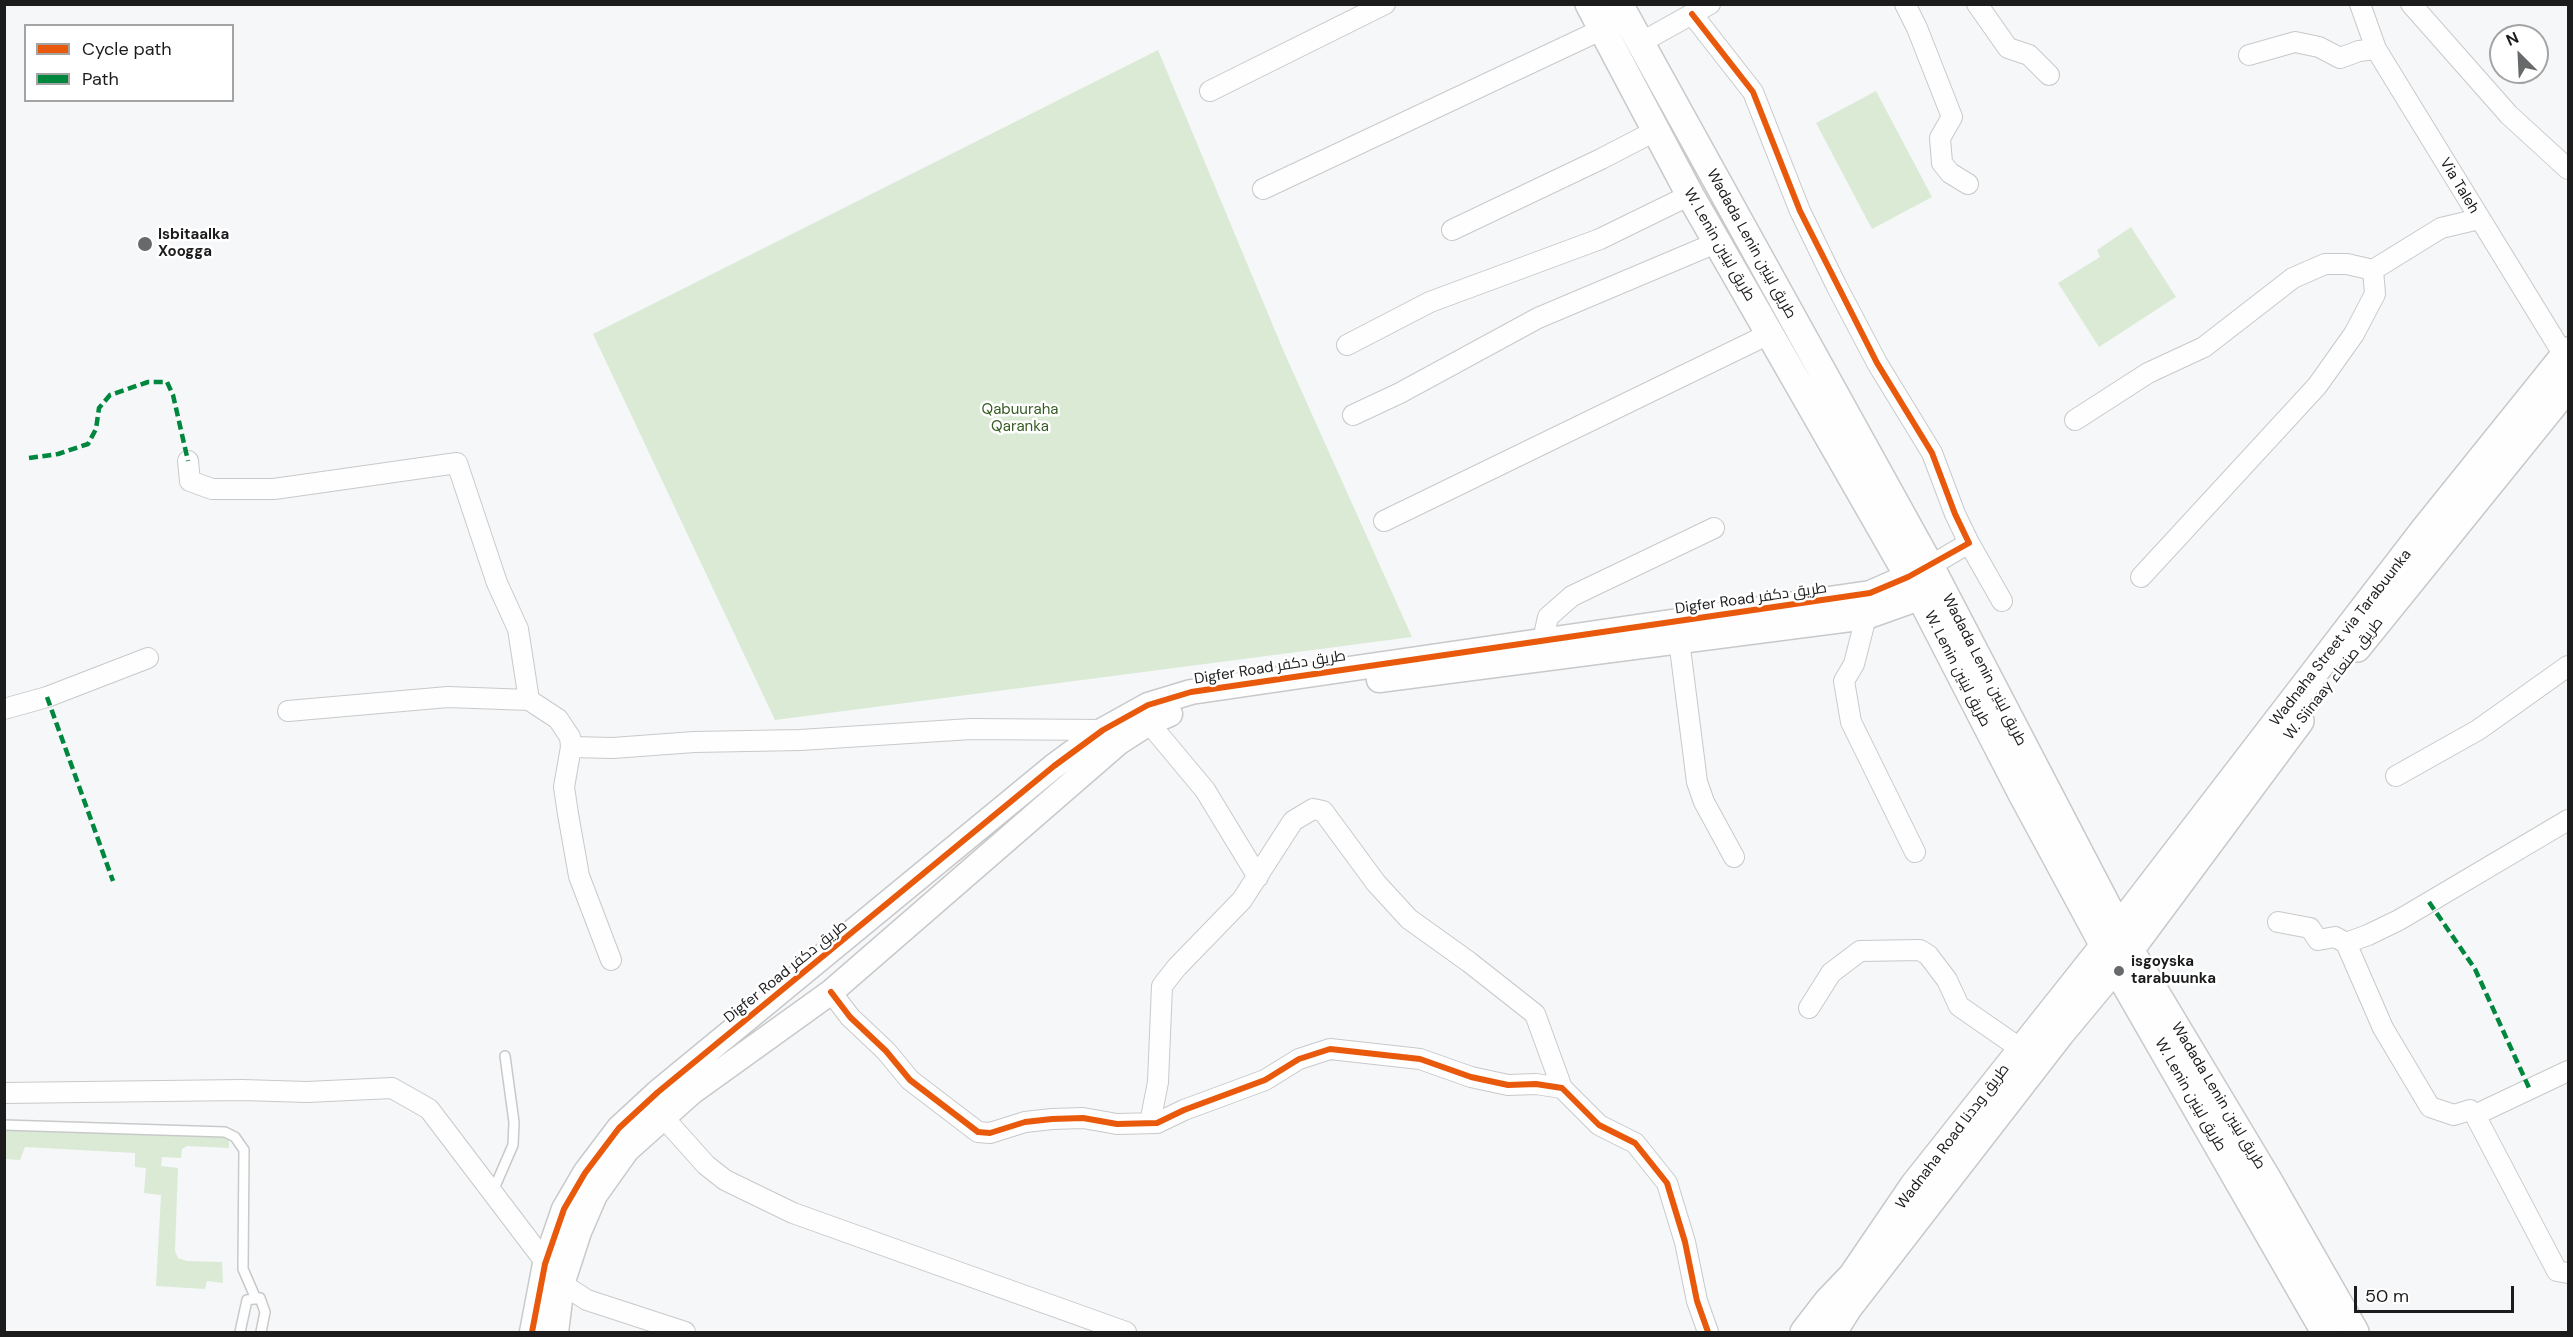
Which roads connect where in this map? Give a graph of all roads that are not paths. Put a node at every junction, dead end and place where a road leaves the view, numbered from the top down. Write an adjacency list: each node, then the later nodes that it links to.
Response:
1 (1385, 4): 15 (street)
2 (1589, 4): 10 (main road, W. Lenin طريق لينين)
3 (1619, 4): 11 (main road, Wadada Lenin طريق لينين)
4 (1710, 4): 9 (street)
5 (1905, 4): 18 (street)
6 (1977, 4): 14 (street)
7 (2360, 4): 12 (street, Via Taleh)
8 (2411, 4): 17 (street)
9 (1692, 14): 11 (street); 34 (street)
10 (1603, 29): 16 (main road, W. Lenin طريق لينين); 19 (street)
11 (1640, 43): 36 (main road, Wadada Lenin طريق لينين)
12 (2376, 49): 13 (street); 21 (street, Via Taleh)
13 (2249, 55)
14 (2049, 75)
15 (1210, 90)
16 (1655, 131): 20 (main road, W. Lenin طريق لينين); 22 (street)
17 (2568, 169)
18 (1968, 184)
19 (1263, 189)
20 (1690, 195): 23 (main road, W. Lenin طريق لينين); 26 (street)
21 (2479, 219): 24 (street); 27 (street, Via Taleh)
22 (1452, 230)
23 (1718, 242): 25 (main road, W. Lenin طريق لينين); 29 (street)
24 (2373, 270): 30 (street); 35 (street)
25 (1771, 333): 32 (street); 36 (main road, W. Lenin طريق لينين)
26 (1347, 345)
27 (2567, 356): 50 (main road, Wadnaha Street via Tarabuunka)
28 (2568, 387): 50 (main road, W. Siinaay طريق صنعاء)
29 (1353, 415)
30 (2075, 420)
31 (188, 461): 43 (street)
32 (1384, 522)
33 (1714, 528): 39 (street)
34 (1969, 543): 36 (street); 37 (street)
35 (2141, 577)
36 (1925, 583): 38 (street, Digfer Road طريق دكفر); 39 (street, Digfer Road طريق دكفر); 57 (main road, W. Lenin طريق لينين)
37 (2002, 602)
38 (1866, 617): 40 (street, Digfer Road طريق دكفر); 52 (street)
39 (1543, 640): 47 (street, Digfer Road طريق دكفر)
40 (1679, 640): 46 (street, Digfer Road طريق دكفر); 53 (street)
41 (148, 658): 44 (street)
42 (2568, 666): 49 (street)
43 (529, 700): 45 (street); 48 (street)
44 (4, 709)
45 (288, 711)
46 (1149, 723): 54 (street); 59 (street, Digfer Road طريق دكفر)
47 (1103, 730): 48 (street); 72 (street, Digfer Road طريق دكفر)
48 (571, 747): 58 (street)
49 (2396, 776)
50 (2222, 810): 57 (main road, W. Siinaay طريق صنعاء)
51 (2568, 820): 56 (street)
52 (1915, 852)
53 (1734, 857)
54 (1258, 877): 64 (street); 68 (street)
55 (2278, 922): 56 (street)
56 (2346, 943): 66 (street)
57 (2117, 948): 61 (main road, Wadnaha Road طريق وددنا); 70 (main road, Wadada Lenin طريق لينين); 84 (main road, Wadnaha Road طريق وددنا)
58 (611, 960)
59 (831, 992): 67 (street, Digfer Road طريق دكفر); 68 (street)
60 (1809, 1008): 61 (street)
61 (2021, 1049): 83 (main road, Wadnaha Road طريق وددنا)
62 (505, 1056): 71 (lane)
63 (2568, 1071): 66 (street)
64 (1562, 1088): 68 (street); 82 (street)
65 (4, 1093): 71 (street)
66 (2475, 1114): 73 (street)
67 (663, 1117): 74 (street, Digfer Road طريق دكفر); 81 (street)
68 (1150, 1123)
69 (4, 1125): 75 (lane)
70 (2257, 1185): 85 (main road); 86 (main road, Wadada Lenin طريق لينين)
71 (492, 1193): 72 (street)
72 (545, 1264): 74 (street); 78 (street, Digfer Road طريق دكفر)
73 (2568, 1273)
74 (562, 1284): 79 (street, Digfer Road طريق دكفر); 80 (street)
75 (256, 1299): 76 (lane); 77 (lane)
76 (240, 1332)
77 (261, 1332)
78 (532, 1332)
79 (556, 1332)
80 (685, 1332)
81 (1126, 1332)
82 (1708, 1332)
83 (1804, 1332)
84 (1833, 1332)
85 (2325, 1332)
86 (2355, 1332)

